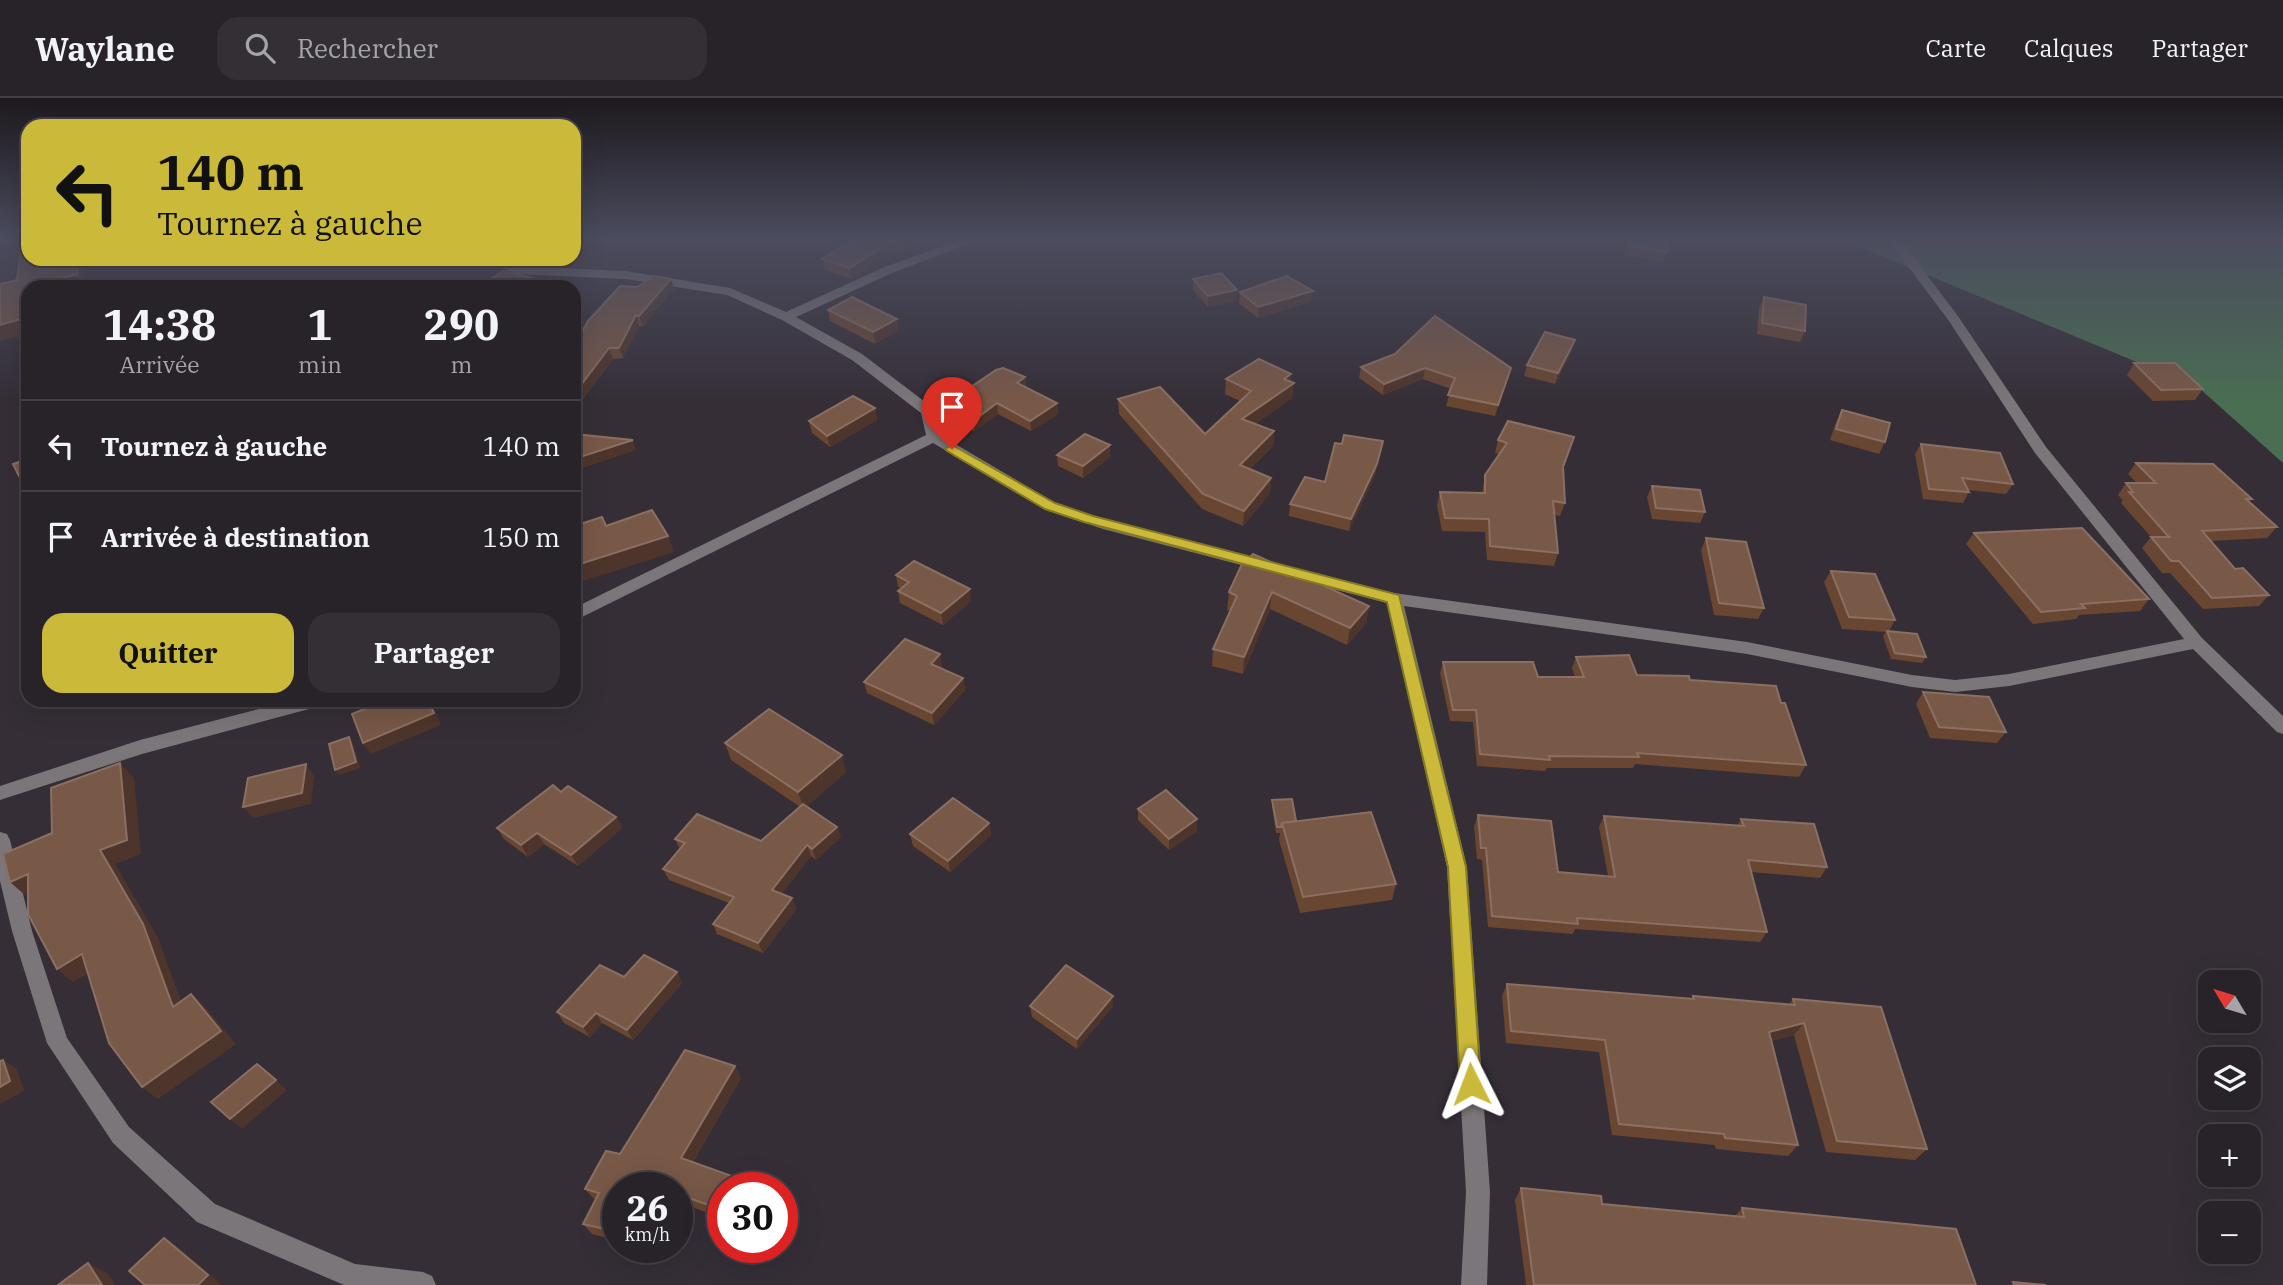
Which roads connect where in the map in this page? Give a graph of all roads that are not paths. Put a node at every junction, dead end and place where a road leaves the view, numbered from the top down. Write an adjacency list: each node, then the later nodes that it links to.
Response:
1 (731, 292): 4 (street)
2 (839, 292): 4 (street)
3 (1934, 292): 8 (street)
4 (786, 317): 5 (street)
5 (933, 437): 6 (street); 7 (street)
6 (1394, 599): 8 (street); 14 (street)
7 (581, 612)
8 (2196, 642): 10 (street)
9 (291, 707): 11 (street)
10 (2283, 727)
11 (0, 793)
12 (0, 840): 13 (street)
13 (423, 1285)
14 (1474, 1285)

